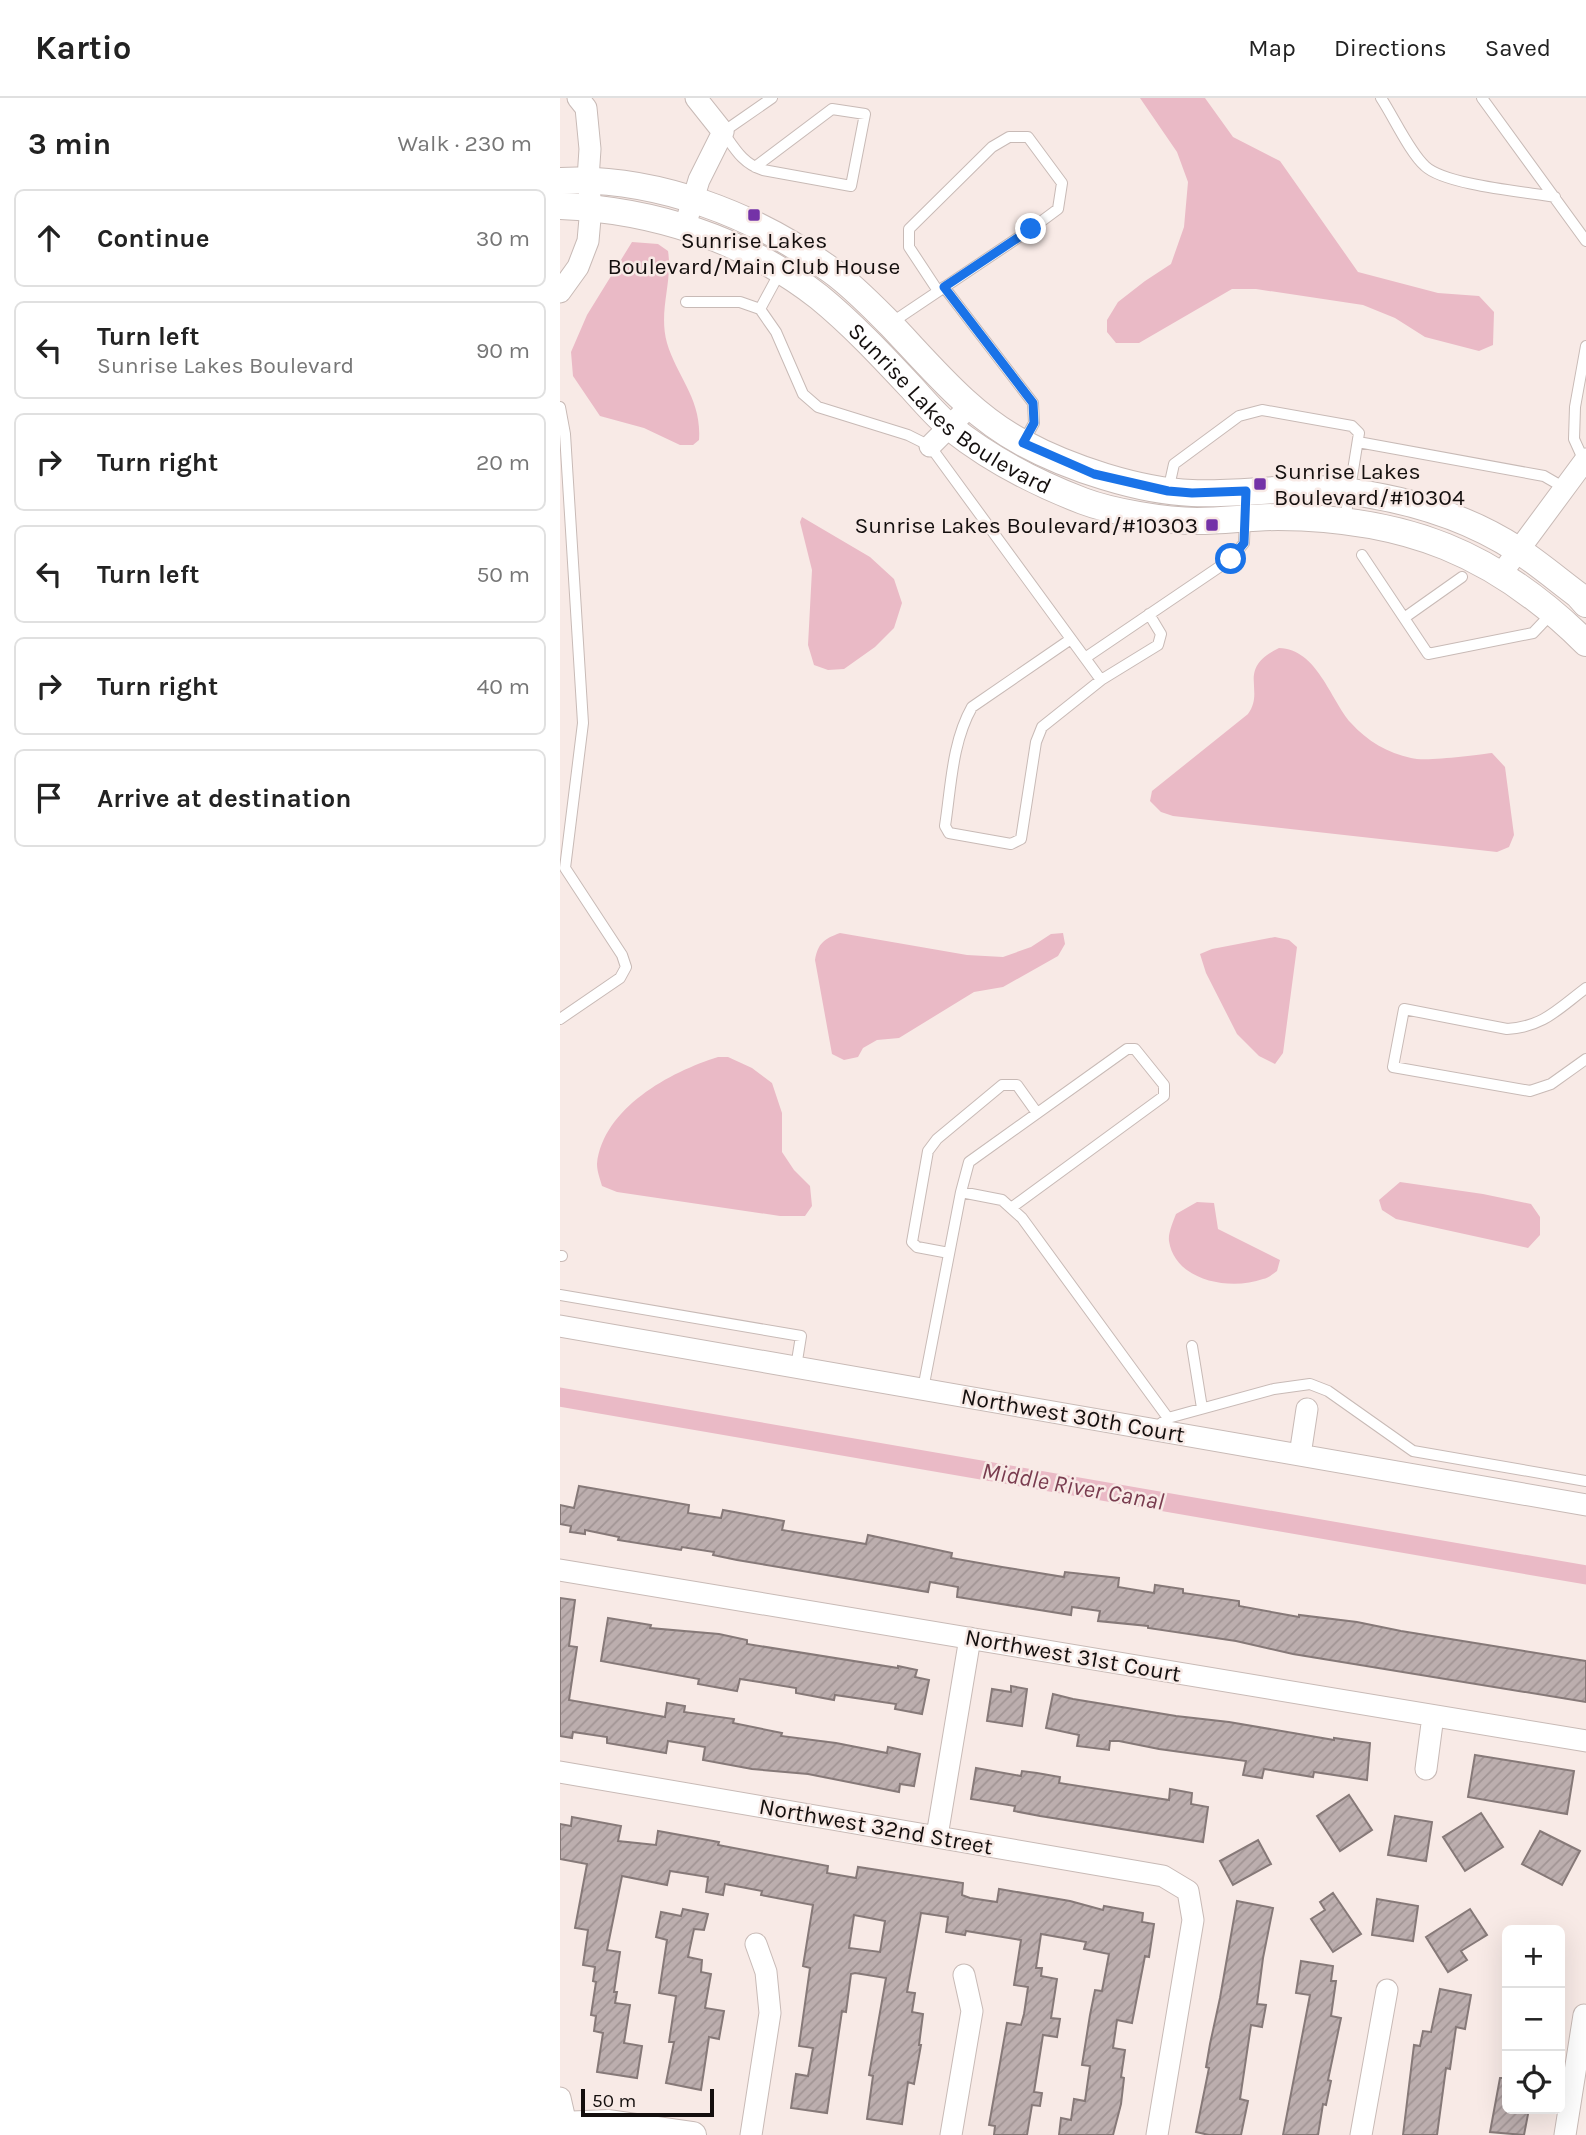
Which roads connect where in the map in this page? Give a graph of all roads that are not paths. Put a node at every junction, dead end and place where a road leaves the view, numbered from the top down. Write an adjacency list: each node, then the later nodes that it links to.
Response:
1 (696, 98): 6 (street)
2 (772, 98): 6 (lane)
3 (1381, 98): 10 (lane)
4 (1482, 98): 10 (lane)
5 (589, 101): 8 (street)
6 (723, 132): 7 (lane); 11 (street)
7 (755, 167): 7 (lane)
8 (588, 180): 9 (street, Sunrise Lakes Boulevard); 11 (street, Sunrise Lakes Boulevard); 13 (street)
9 (560, 181)
10 (1555, 197): 15 (lane)
11 (693, 200): 14 (street); 21 (street, Sunrise Lakes Boulevard)
12 (560, 206): 13 (street, Sunrise Lakes Boulevard)
13 (591, 207): 14 (street, Sunrise Lakes Boulevard); 18 (street)
14 (685, 226): 16 (street, Sunrise Lakes Boulevard)
15 (1586, 241)
16 (780, 272): 20 (lane); 22 (street, Sunrise Lakes Boulevard)
17 (941, 289): 17 (lane); 21 (lane); 28 (lane)
18 (560, 292)
19 (686, 302): 20 (lane)
20 (760, 309): 29 (lane)
21 (890, 324): 22 (lane); 24 (street, Sunrise Lakes Boulevard)
22 (868, 342): 26 (street, Sunrise Lakes Boulevard)
23 (1586, 346): 30 (lane)
24 (970, 406): 26 (street); 28 (street, Sunrise Lakes Boulevard)
25 (560, 407): 50 (lane)
26 (949, 427): 29 (street); 35 (street, Sunrise Lakes Boulevard)
27 (1358, 442): 31 (lane); 32 (lane); 34 (lane)
28 (1023, 443): 32 (street, Sunrise Lakes Boulevard)
29 (930, 446): 45 (lane)
30 (1585, 460): 31 (street)
31 (1563, 487): 37 (street)
32 (1168, 491): 33 (street, Sunrise Lakes Boulevard)
33 (1246, 491): 34 (street, Sunrise Lakes Boulevard); 35 (lane)
34 (1350, 491): 36 (lane); 37 (street, Sunrise Lakes Boulevard)
35 (1246, 519): 36 (street, Sunrise Lakes Boulevard); 43 (lane)
36 (1345, 520): 39 (street, Sunrise Lakes Boulevard)
37 (1517, 550): 39 (street); 41 (street, Sunrise Lakes Boulevard)
38 (1362, 555): 44 (lane)
39 (1501, 574): 42 (street, Sunrise Lakes Boulevard)
40 (1462, 577): 44 (lane)
41 (1586, 604)
42 (1553, 611): 44 (lane); 46 (street, Sunrise Lakes Boulevard)
43 (1149, 614): 47 (lane); 48 (lane)
44 (1404, 618)
45 (1071, 639): 47 (lane); 48 (lane)
46 (1586, 643)
47 (1085, 658): 48 (lane)
48 (1101, 680)
49 (1586, 988): 51 (lane)
50 (560, 1019)
51 (1586, 1059)
52 (1037, 1113): 53 (lane); 54 (lane); 55 (lane)
53 (961, 1192): 54 (lane); 55 (lane)
54 (1011, 1208): 63 (lane)
55 (949, 1252): 60 (lane)
56 (560, 1295): 59 (lane)
57 (560, 1326): 59 (street, Northwest 30th Court)
58 (1192, 1346): 61 (lane)
59 (796, 1367): 60 (street, Northwest 30th Court)
60 (923, 1389): 63 (street, Northwest 30th Court)
61 (1202, 1408): 63 (lane); 65 (lane)
62 (1307, 1409): 64 (street)
63 (1161, 1424): 64 (street, Northwest 30th Court)
64 (1300, 1455): 66 (street, Northwest 30th Court)
65 (1586, 1481)
66 (1582, 1500)
67 (560, 1570): 68 (street, Northwest 31st Court)
68 (970, 1638): 69 (street, Northwest 31st Court); 73 (street)
69 (1433, 1716): 70 (street, Northwest 31st Court); 71 (street)
70 (1586, 1741)
71 (1426, 1769)
72 (560, 1772): 73 (street, Northwest 32nd Street)
73 (937, 1836): 83 (street, Northwest 32nd Street)
74 (756, 1944): 81 (street)
75 (964, 1975): 82 (street)
76 (1387, 1990): 84 (street)
77 (1584, 2015): 85 (street)
78 (560, 2098): 79 (street)
79 (578, 2127): 80 (street)
80 (693, 2135)
81 (751, 2135)
82 (950, 2135)
83 (1157, 2135)
84 (1361, 2135)
85 (1565, 2135)

